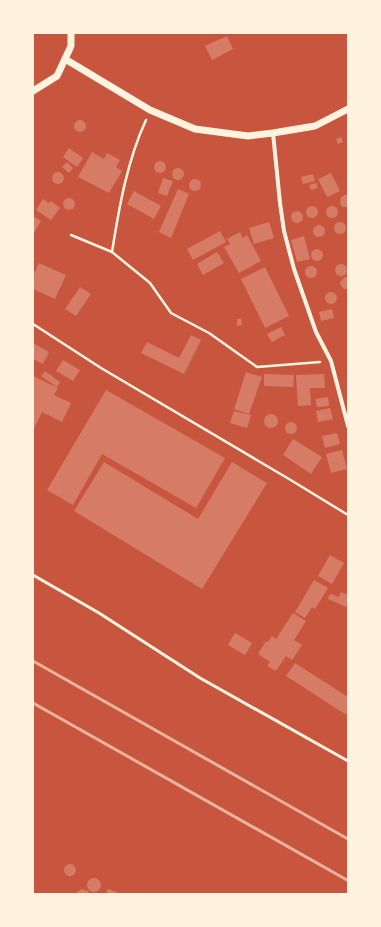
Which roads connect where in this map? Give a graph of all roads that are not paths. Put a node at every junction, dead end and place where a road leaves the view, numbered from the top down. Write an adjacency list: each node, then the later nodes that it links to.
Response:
1 (71, 33): 2 (street)
2 (65, 59): 3 (street); 5 (street)
3 (33, 91)
4 (348, 109): 5 (street)
5 (273, 133): 6 (street)
6 (348, 426)
7 (33, 575): 8 (lane)
8 (348, 761)

